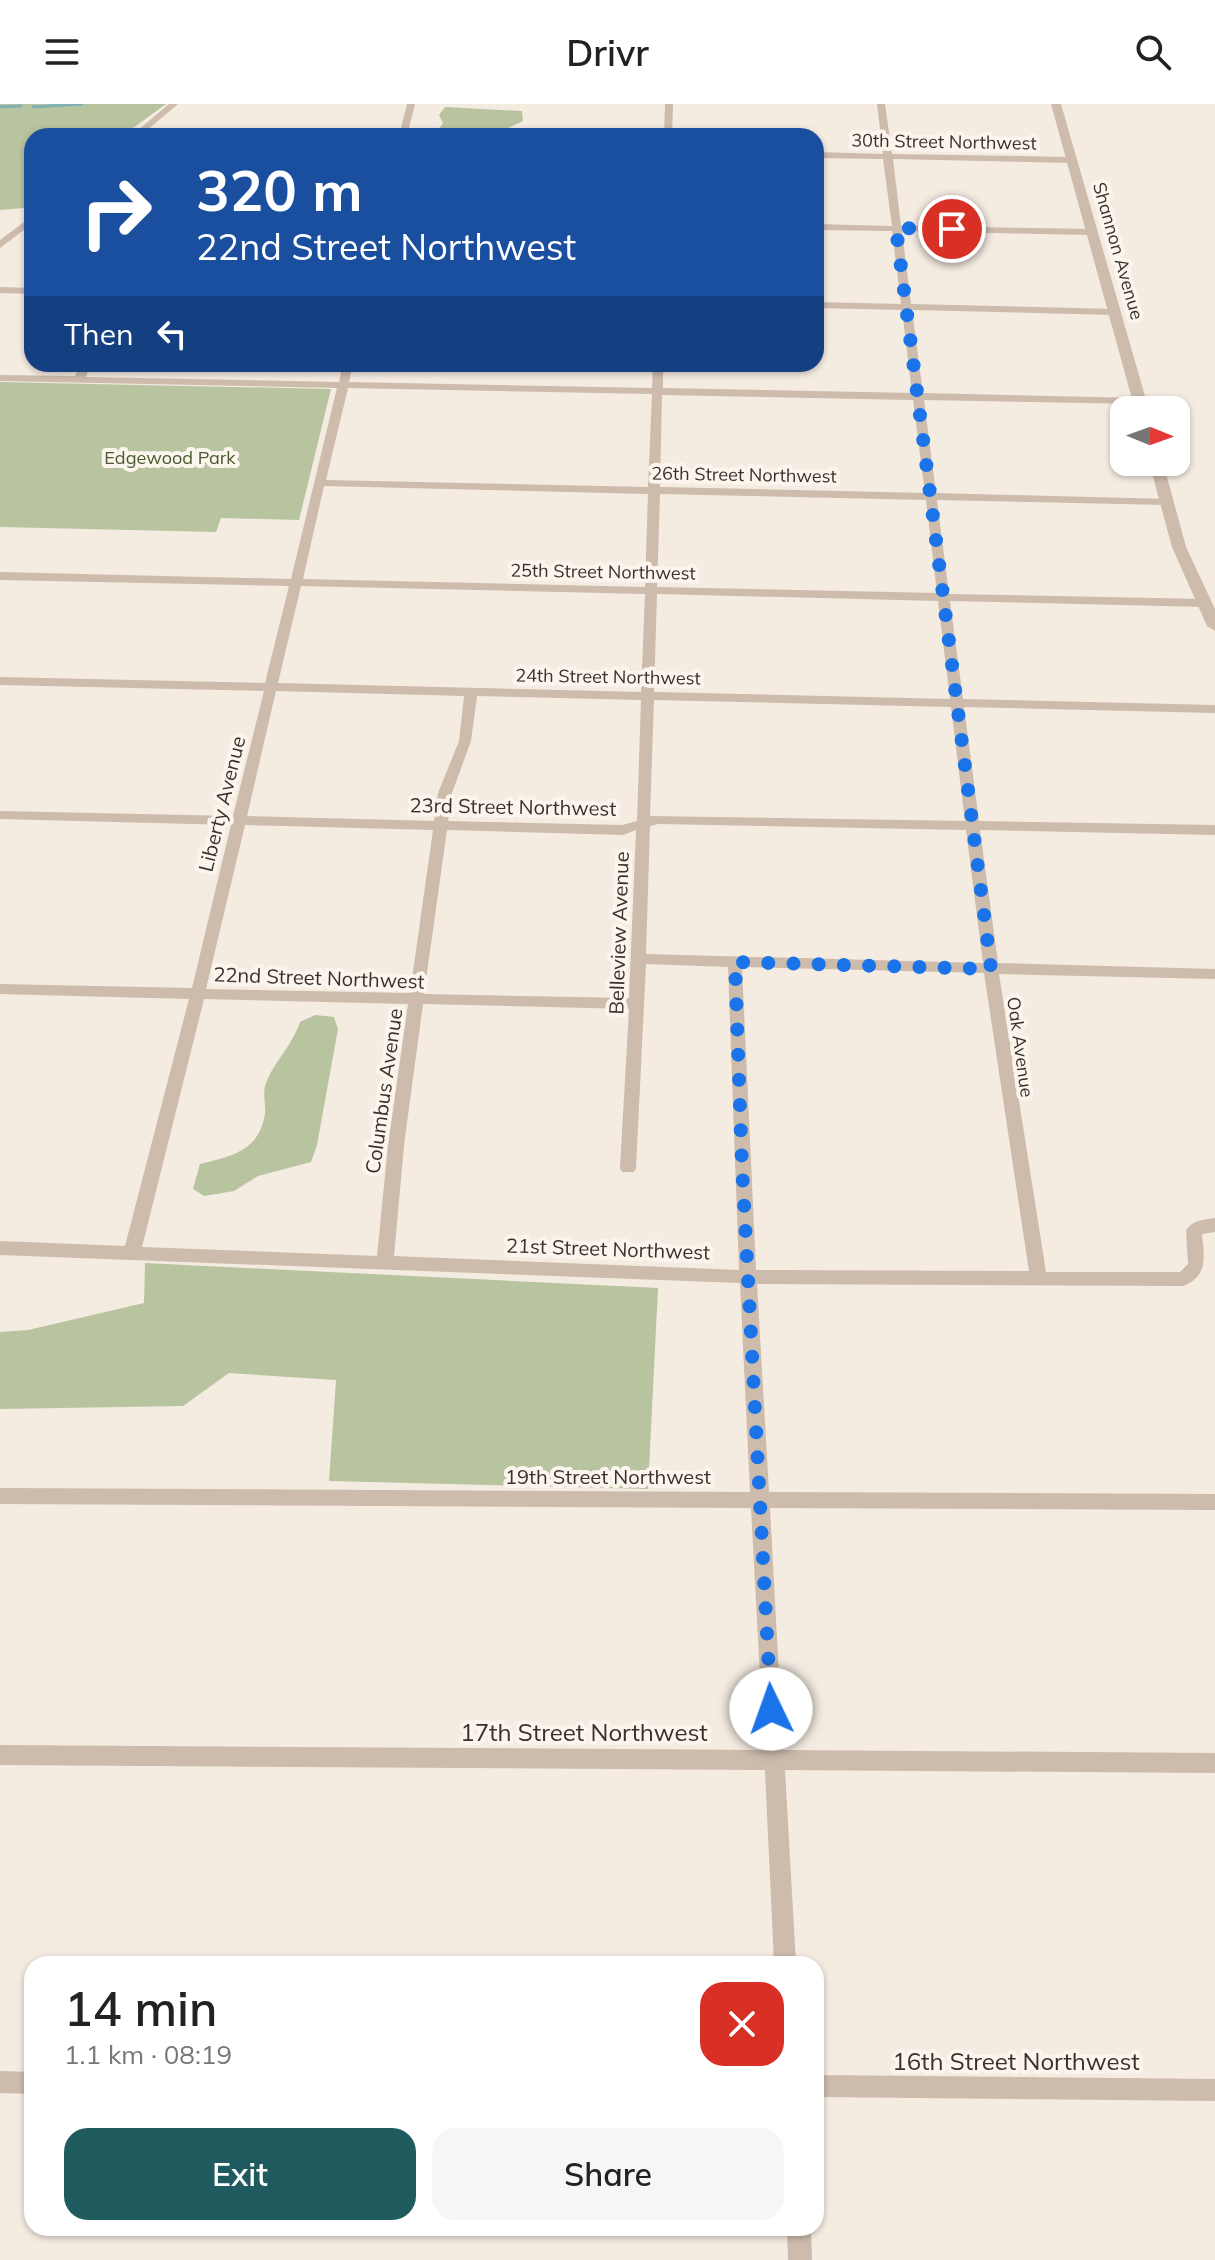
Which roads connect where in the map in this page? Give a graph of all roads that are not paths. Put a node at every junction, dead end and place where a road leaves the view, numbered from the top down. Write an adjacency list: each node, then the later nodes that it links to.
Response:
1 (174, 104): 6 (street)
2 (411, 104): 7 (street)
3 (669, 104): 8 (street)
4 (881, 104): 10 (street, Oak Avenue)
5 (1056, 104): 11 (street, Shannon Avenue)
6 (145, 128)
7 (405, 128)
8 (668, 128)
9 (824, 155): 10 (street, 30th Street Northwest)
10 (887, 157): 11 (street, 30th Street Northwest); 14 (street, Oak Avenue)
11 (1072, 160): 15 (street, Shannon Avenue)
12 (24, 226): 16 (street)
13 (824, 227): 14 (street)
14 (896, 228): 15 (street); 20 (street, Oak Avenue)
15 (1092, 232): 21 (street, Shannon Avenue)
16 (0, 245)
17 (0, 290): 18 (street)
18 (24, 291)
19 (824, 305): 20 (street)
20 (907, 307): 21 (street); 30 (street, Oak Avenue)
21 (1115, 312): 29 (street, Shannon Avenue)
22 (82, 372): 26 (street)
23 (346, 372): 27 (street, Liberty Avenue)
24 (658, 372): 28 (street, Belleview Avenue)
25 (0, 378): 26 (street)
26 (79, 380): 27 (street)
27 (343, 384): 28 (street); 33 (street, Liberty Avenue)
28 (657, 391): 30 (street); 34 (street, Belleview Avenue)
29 (1137, 396)
30 (918, 397): 31 (street); 35 (street, Oak Avenue)
31 (1110, 405)
32 (1160, 476): 36 (street)
33 (320, 483): 34 (street, 26th Street Northwest); 38 (street, Liberty Avenue)
34 (653, 491): 35 (street, 26th Street Northwest); 39 (street, Belleview Avenue)
35 (930, 497): 36 (street, 26th Street Northwest); 40 (street, Oak Avenue)
36 (1167, 502): 41 (street)
37 (0, 576): 38 (street, 25th Street Northwest)
38 (296, 583): 39 (street, 25th Street Northwest); 44 (street, Liberty Avenue)
39 (650, 591): 40 (street, 25th Street Northwest); 46 (street, Belleview Avenue)
40 (942, 597): 41 (street, 25th Street Northwest); 47 (street, Oak Avenue)
41 (1205, 603): 42 (street)
42 (1215, 626)
43 (0, 681): 44 (street, 24th Street Northwest)
44 (272, 686): 45 (street, 24th Street Northwest); 50 (street, Liberty Avenue)
45 (471, 692): 46 (street, 24th Street Northwest); 52 (street, Columbus Avenue)
46 (647, 696): 47 (street, 24th Street Northwest); 51 (street, Belleview Avenue)
47 (956, 704): 48 (street, 24th Street Northwest); 53 (street, Oak Avenue)
48 (1215, 709)
49 (0, 815): 50 (street, 23rd Street Northwest)
50 (239, 821): 52 (street, 23rd Street Northwest); 60 (street, Liberty Avenue)
51 (643, 824): 52 (street, 23rd Street Northwest); 53 (street, 23rd Street Northwest); 55 (street, Belleview Avenue)
52 (441, 825): 61 (street, Columbus Avenue)
53 (973, 826): 54 (street, 23rd Street Northwest); 57 (street, Oak Avenue)
54 (1215, 830)
55 (638, 959): 56 (street); 62 (street, Belleview Avenue)
56 (735, 962): 57 (street); 68 (street)
57 (991, 969): 58 (street); 69 (street, Oak Avenue)
58 (1215, 974)
59 (0, 989): 60 (street, 22nd Street Northwest)
60 (196, 995): 61 (street, 22nd Street Northwest); 66 (street, Liberty Avenue)
61 (417, 1001): 62 (street, 22nd Street Northwest); 67 (street, Columbus Avenue)
62 (636, 1004): 63 (street, Belleview Avenue)
63 (628, 1168)
64 (1215, 1225): 69 (street, 21st Street Northwest)
65 (0, 1248): 66 (street, 21st Street Northwest)
66 (132, 1252): 67 (street, 21st Street Northwest)
67 (385, 1261): 68 (street, 21st Street Northwest)
68 (749, 1277): 69 (street, 21st Street Northwest); 71 (street)
69 (1039, 1280)
70 (0, 1496): 71 (street, 19th Street Northwest)
71 (761, 1500): 72 (street, 19th Street Northwest); 74 (street)
72 (1215, 1502)
73 (0, 1755): 74 (street, 17th Street Northwest)
74 (774, 1761): 75 (street, 17th Street Northwest); 76 (street)
75 (1215, 1763)
76 (785, 1956)
77 (0, 2082): 78 (street)
78 (24, 2083)
79 (824, 2086): 80 (street, 16th Street Northwest)
80 (1215, 2090)
81 (799, 2236): 82 (street)
82 (800, 2260)

